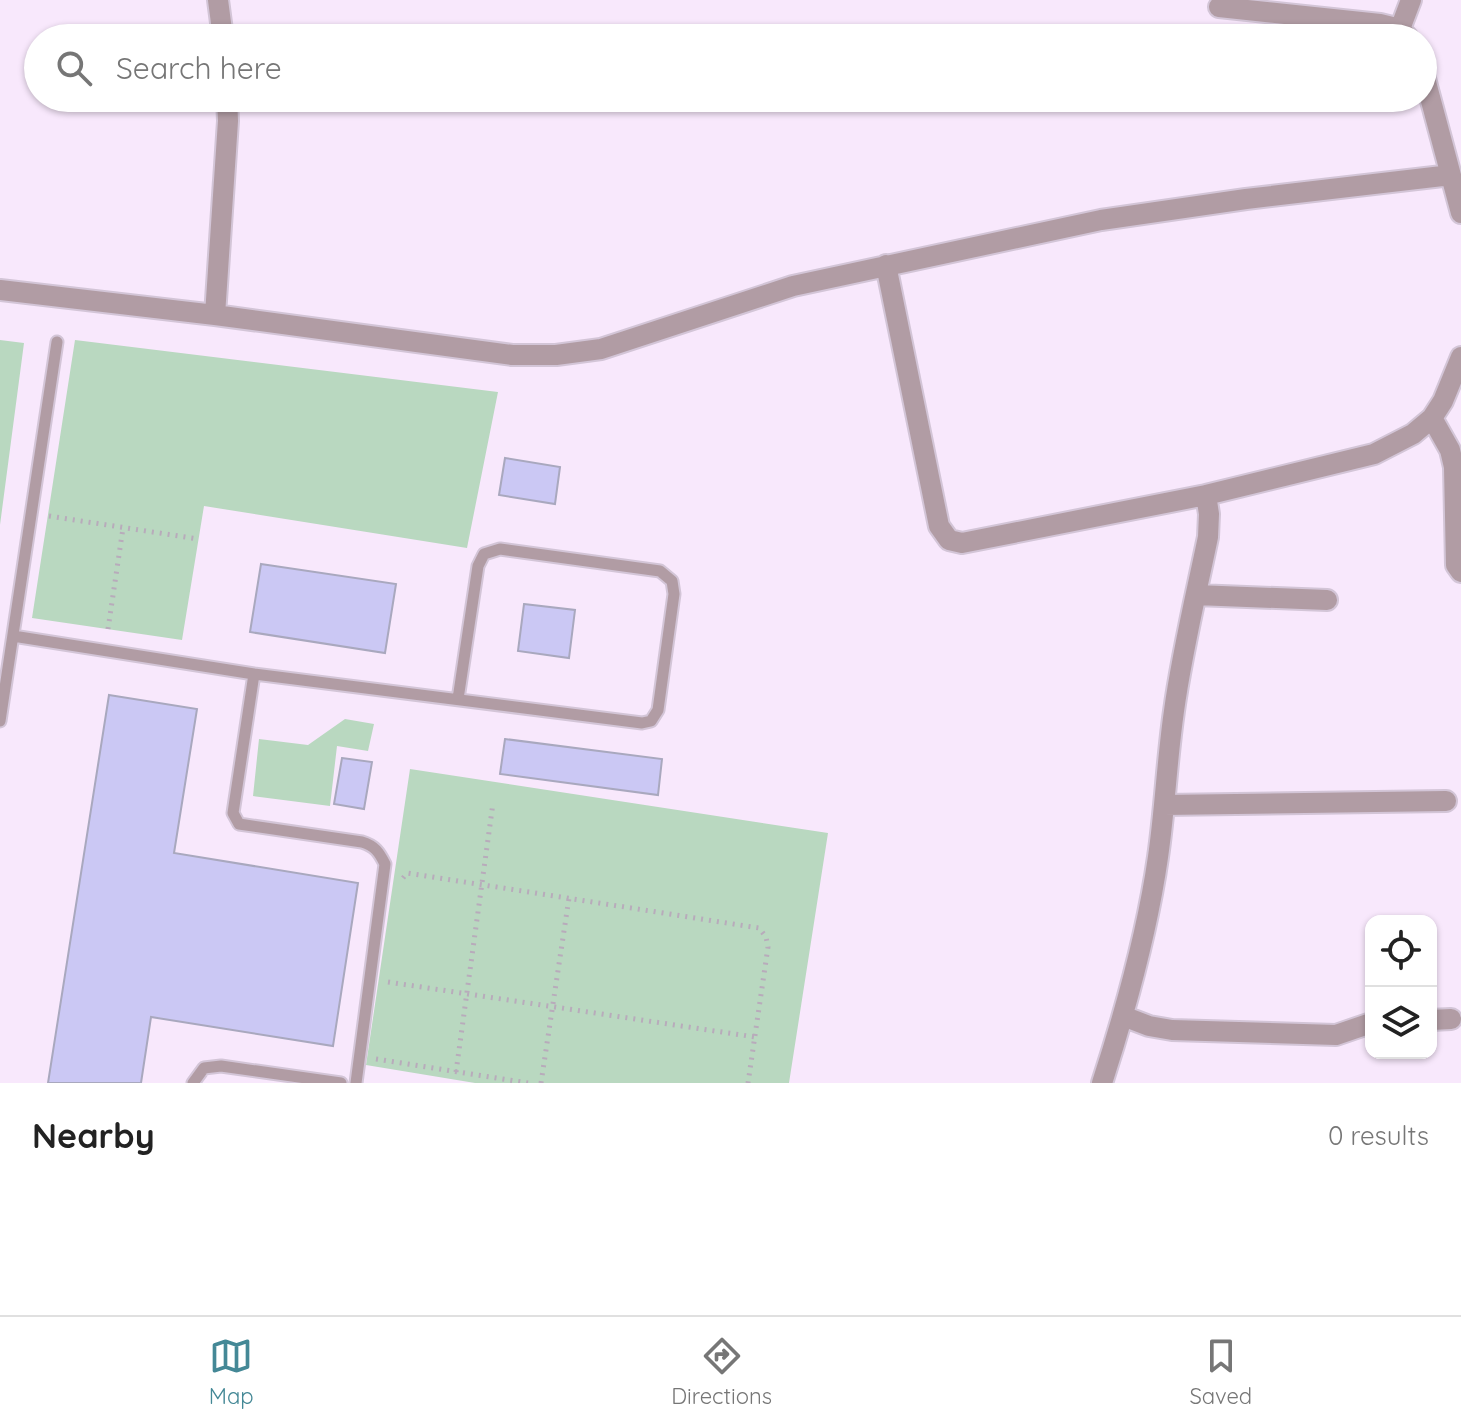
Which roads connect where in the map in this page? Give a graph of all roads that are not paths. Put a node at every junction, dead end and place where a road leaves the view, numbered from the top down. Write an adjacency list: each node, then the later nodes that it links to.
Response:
1 (218, 0): 4 (street)
2 (1411, 0): 6 (street)
3 (1219, 7): 5 (street)
4 (221, 24)
5 (1380, 24)
6 (1406, 24)
7 (227, 112): 13 (street)
8 (1434, 112): 9 (street)
9 (1451, 175): 10 (street); 11 (street)
10 (1461, 213)
11 (886, 265): 13 (street); 18 (street)
12 (0, 290): 13 (street)
13 (215, 315)
14 (57, 342): 22 (lane)
15 (1461, 357): 16 (street)
16 (1432, 418): 17 (street); 18 (street)
17 (1458, 482): 19 (street)
18 (1206, 495): 20 (street)
19 (1461, 572)
20 (1196, 595): 21 (street); 27 (street)
21 (1327, 600)
22 (13, 636): 23 (lane); 25 (lane)
23 (254, 674): 24 (lane); 33 (lane)
24 (458, 699): 24 (lane)
25 (0, 721)
26 (1446, 801): 27 (street)
27 (1164, 805): 28 (street)
28 (1123, 1016): 29 (street); 34 (street)
29 (1365, 1025)
30 (278, 1078): 31 (lane); 32 (lane)
31 (193, 1083)
32 (341, 1083)
33 (356, 1083)
34 (1102, 1083)

